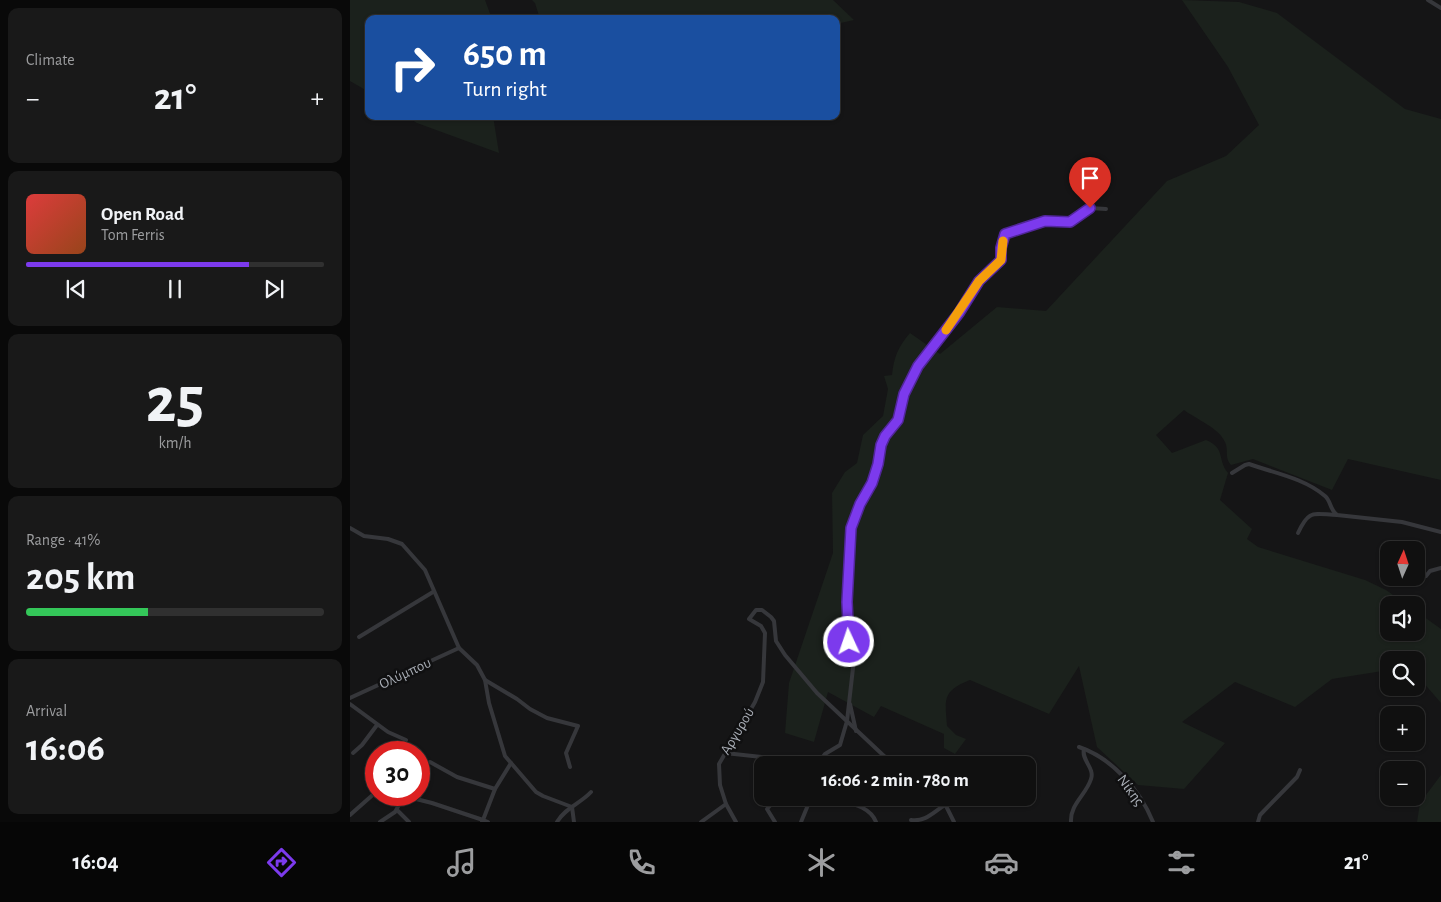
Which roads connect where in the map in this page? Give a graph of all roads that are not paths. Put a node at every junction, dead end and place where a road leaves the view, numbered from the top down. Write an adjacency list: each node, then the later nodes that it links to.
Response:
1 (1428, 0): 2 (street)
2 (1441, 8)
3 (1106, 209): 16 (street)
4 (1232, 473): 5 (street)
5 (1337, 515): 7 (street); 8 (street)
6 (350, 528): 11 (street)
7 (1441, 532)
8 (1298, 533)
9 (1441, 568): 10 (street)
10 (1426, 576)
11 (434, 592): 12 (street); 13 (street)
12 (359, 637)
13 (459, 648): 14 (street); 15 (street, Ολύμπου)
14 (485, 680): 30 (street); 31 (street)
15 (350, 698)
16 (850, 700): 18 (street); 20 (street)
17 (350, 704): 19 (street)
18 (847, 721): 20 (street); 25 (street, Αργυρού); 27 (street)
19 (377, 725): 21 (street); 24 (street)
20 (856, 731): 28 (street)
21 (405, 741)
22 (1079, 747): 23 (street, Νίκης)
23 (1084, 749): 58 (street); 59 (street, Νίκης)
24 (353, 753)
25 (725, 753): 26 (street); 36 (street, Αργυρού)
26 (754, 756)
27 (823, 756)
28 (884, 756)
29 (430, 762): 33 (street)
30 (511, 763): 33 (street); 42 (street)
31 (570, 767)
32 (1300, 770): 60 (street)
33 (495, 789): 46 (street)
34 (591, 792): 42 (street)
35 (365, 802): 44 (street)
36 (726, 804): 52 (street); 53 (street, Αργυρού)
37 (770, 806): 54 (street)
38 (807, 806): 55 (street)
39 (856, 806): 56 (street)
40 (943, 806): 45 (street)
41 (946, 806): 57 (street)
42 (572, 807): 50 (street); 51 (street)
43 (397, 810): 46 (street); 47 (street); 48 (street)
44 (350, 815)
45 (911, 820)
46 (482, 821): 49 (street)
47 (380, 822)
48 (409, 822)
49 (488, 822)
50 (557, 822)
51 (574, 822)
52 (701, 822)
53 (736, 822)
54 (775, 822)
55 (801, 822)
56 (876, 822)
57 (954, 822)
58 (1071, 822)
59 (1153, 822)
60 (1258, 822)

